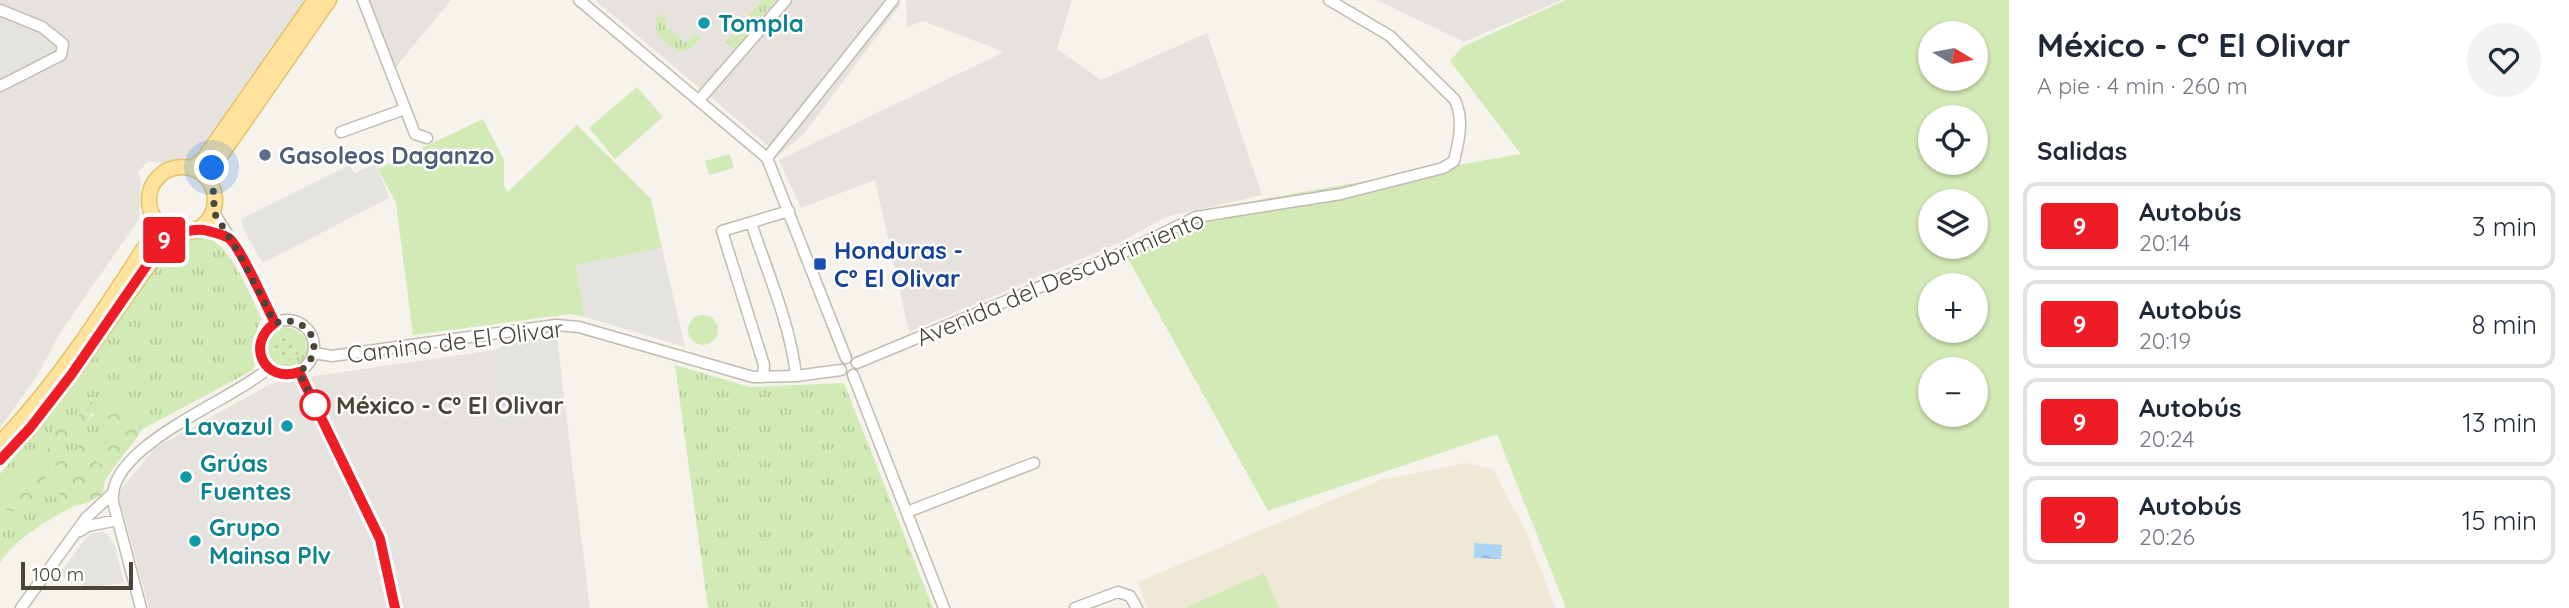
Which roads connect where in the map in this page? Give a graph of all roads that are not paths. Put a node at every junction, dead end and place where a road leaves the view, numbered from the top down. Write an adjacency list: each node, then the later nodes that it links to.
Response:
1 (315, 0): 15 (main road)
2 (329, 0): 16 (main road)
3 (363, 0): 11 (street)
4 (579, 0): 10 (street)
5 (786, 0): 10 (street)
6 (893, 0): 14 (street)
7 (1329, 0): 27 (street, Avenida del Descubrimiento)
8 (0, 10): 9 (street)
9 (0, 86)
10 (699, 100): 14 (street)
11 (405, 109): 12 (street); 13 (street)
12 (341, 132)
13 (427, 138)
14 (767, 158): 18 (street)
15 (191, 168): 16 (main road); 19 (main road)
16 (208, 180): 17 (main road)
17 (213, 211): 21 (main road); 23 (street)
18 (789, 211): 20 (street); 26 (street)
19 (157, 222): 22 (main road); 34 (main road)
20 (751, 223): 32 (street); 33 (street)
21 (199, 229): 22 (main road); 23 (street)
22 (172, 232): 35 (main road)
23 (229, 238): 24 (street)
24 (275, 323): 25 (street); 28 (street)
25 (313, 353): 30 (street); 33 (street, Camino de El Olivar)
26 (846, 358): 27 (street); 29 (street)
27 (858, 363): 31 (street)
28 (268, 368): 30 (street); 37 (street)
29 (841, 370): 31 (street); 32 (street, Camino de El Olivar)
30 (299, 372): 43 (street)
31 (853, 375): 38 (street)
32 (796, 376): 33 (street, Camino de El Olivar)
33 (764, 377)
34 (0, 443)
35 (0, 460)
36 (1034, 463): 38 (street)
37 (112, 494): 39 (street); 40 (street)
38 (907, 512): 44 (street)
39 (118, 520): 40 (street); 42 (street)
40 (77, 532): 41 (street)
41 (21, 608)
42 (141, 608)
43 (395, 608)
44 (944, 608)
45 (1074, 608): 46 (street)
46 (1137, 608)

